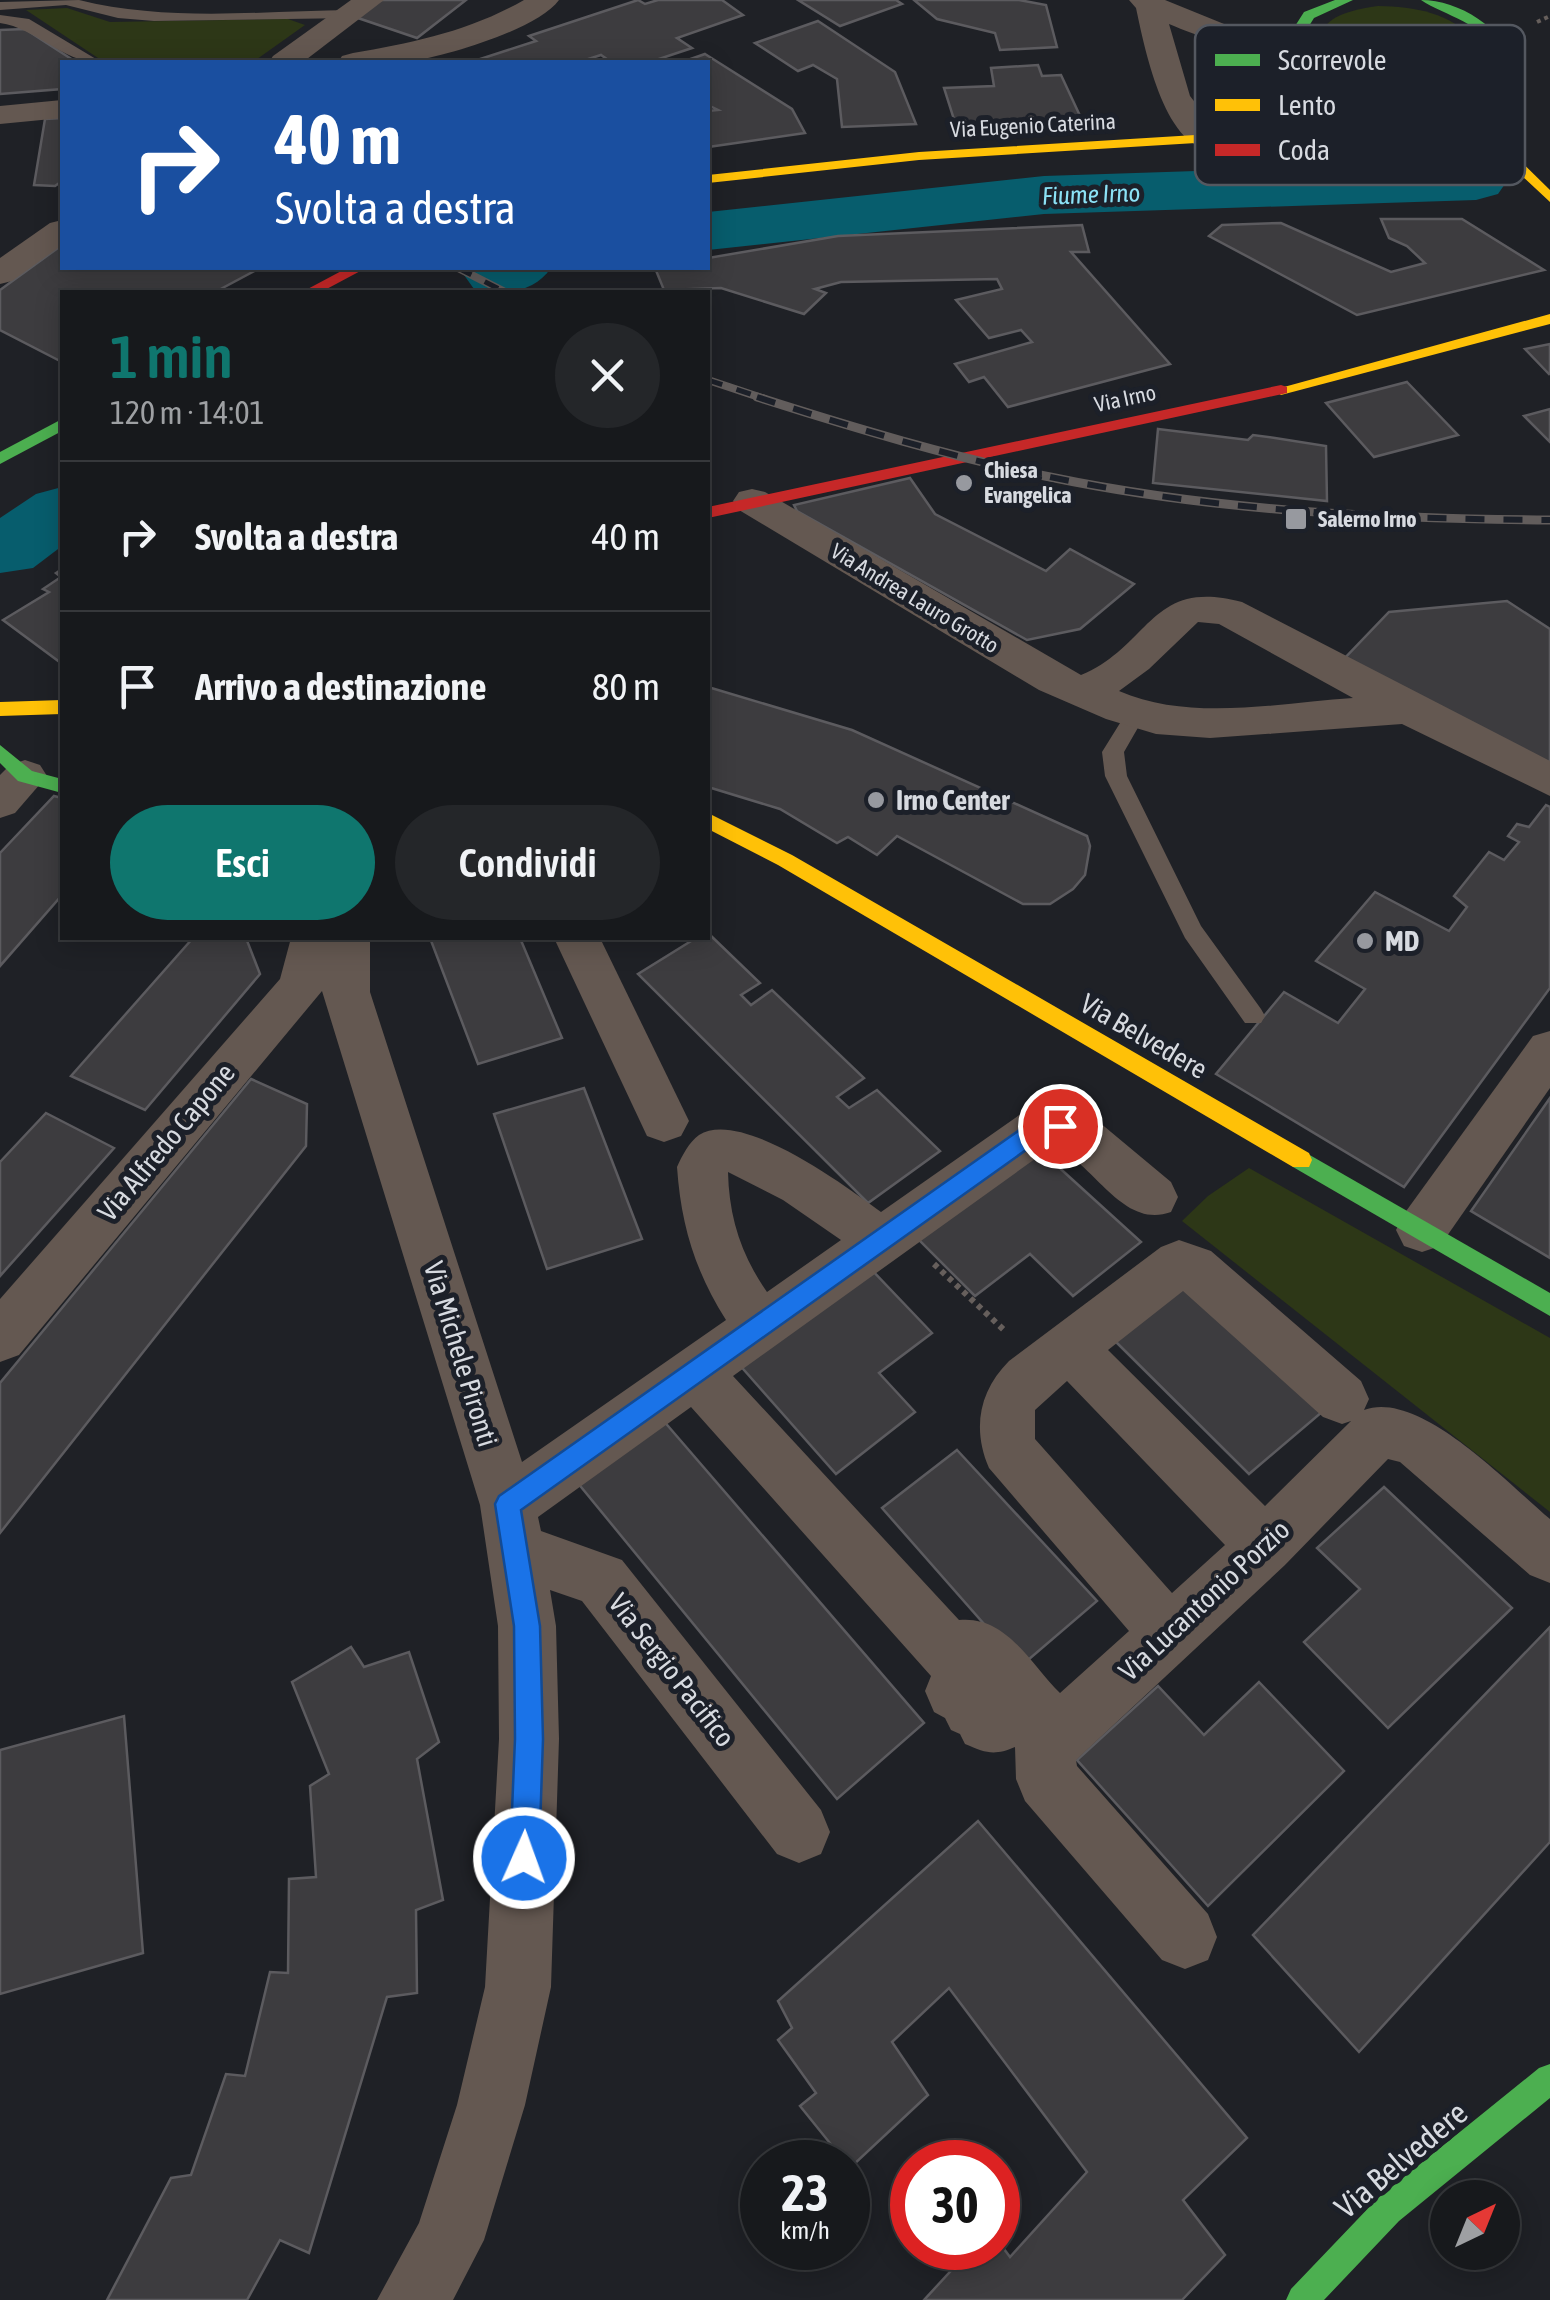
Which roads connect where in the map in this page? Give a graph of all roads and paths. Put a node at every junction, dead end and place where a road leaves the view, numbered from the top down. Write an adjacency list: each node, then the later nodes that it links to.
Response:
1 (544, 0): 14 (street)
2 (1346, 0): 10 (main road)
3 (1428, 0): 5 (main road)
4 (1147, 2): 9 (street); 17 (street)
5 (1467, 4): 11 (main road)
6 (0, 6): 7 (lane)
7 (360, 7): 12 (street)
8 (0, 19): 13 (lane)
9 (1199, 25)
10 (1303, 25)
11 (1492, 25)
12 (304, 53)
13 (90, 60)
14 (365, 60)
15 (60, 109): 16 (street)
16 (0, 114)
17 (1195, 129)
18 (1195, 142): 20 (main road, Via Eugenio Caterina)
19 (1525, 173): 21 (main road)
20 (710, 179)
21 (1550, 198)
22 (60, 231): 24 (street)
23 (354, 270): 25 (main road)
24 (0, 274)
25 (314, 290)
26 (1550, 319): 29 (main road, Via Irno)
27 (60, 425): 28 (main road)
28 (0, 459)
29 (752, 502): 30 (main road, Via Irno); 31 (street, Via Andrea Lauro Grotto)
30 (710, 512)
31 (1079, 690): 34 (street); 35 (street, Via Andrea Lauro Grotto)
32 (60, 707): 33 (main road)
33 (0, 709)
34 (1406, 709): 35 (street, Via Andrea Lauro Grotto); 36 (street)
35 (1136, 712): 41 (lane)
36 (1550, 780)
37 (710, 821): 45 (main road, Via Belvedere)
38 (313, 940): 49 (street, Via Alfredo Capone)
39 (347, 940): 53 (street, Via Michele Pironti)
40 (577, 940): 43 (street)
41 (1253, 1016)
42 (1550, 1050): 45 (street)
43 (664, 1120)
44 (1153, 1197): 46 (street)
45 (1422, 1230): 47 (main road, Via Belvedere)
46 (888, 1234): 48 (street); 48 (street); 50 (path)
47 (1550, 1306)
48 (760, 1326): 51 (street)
49 (0, 1338)
50 (1054, 1359): 52 (street); 54 (street); 56 (street)
51 (694, 1372): 53 (street); 57 (street)
52 (1342, 1399)
53 (511, 1527): 58 (street, Via Sergio Pacifico); 61 (street, Via Michele Pironti)
54 (1266, 1546): 55 (street, Via Lucantonio Porzio); 56 (street, Via Lucantonio Porzio)
55 (1550, 1555)
56 (1170, 1635): 57 (street, Via Lucantonio Porzio)
57 (1058, 1734): 59 (street)
58 (799, 1832)
59 (1184, 1937)
60 (1550, 2079): 62 (main road, Via Belvedere)
61 (413, 2300)
62 (1302, 2300)

